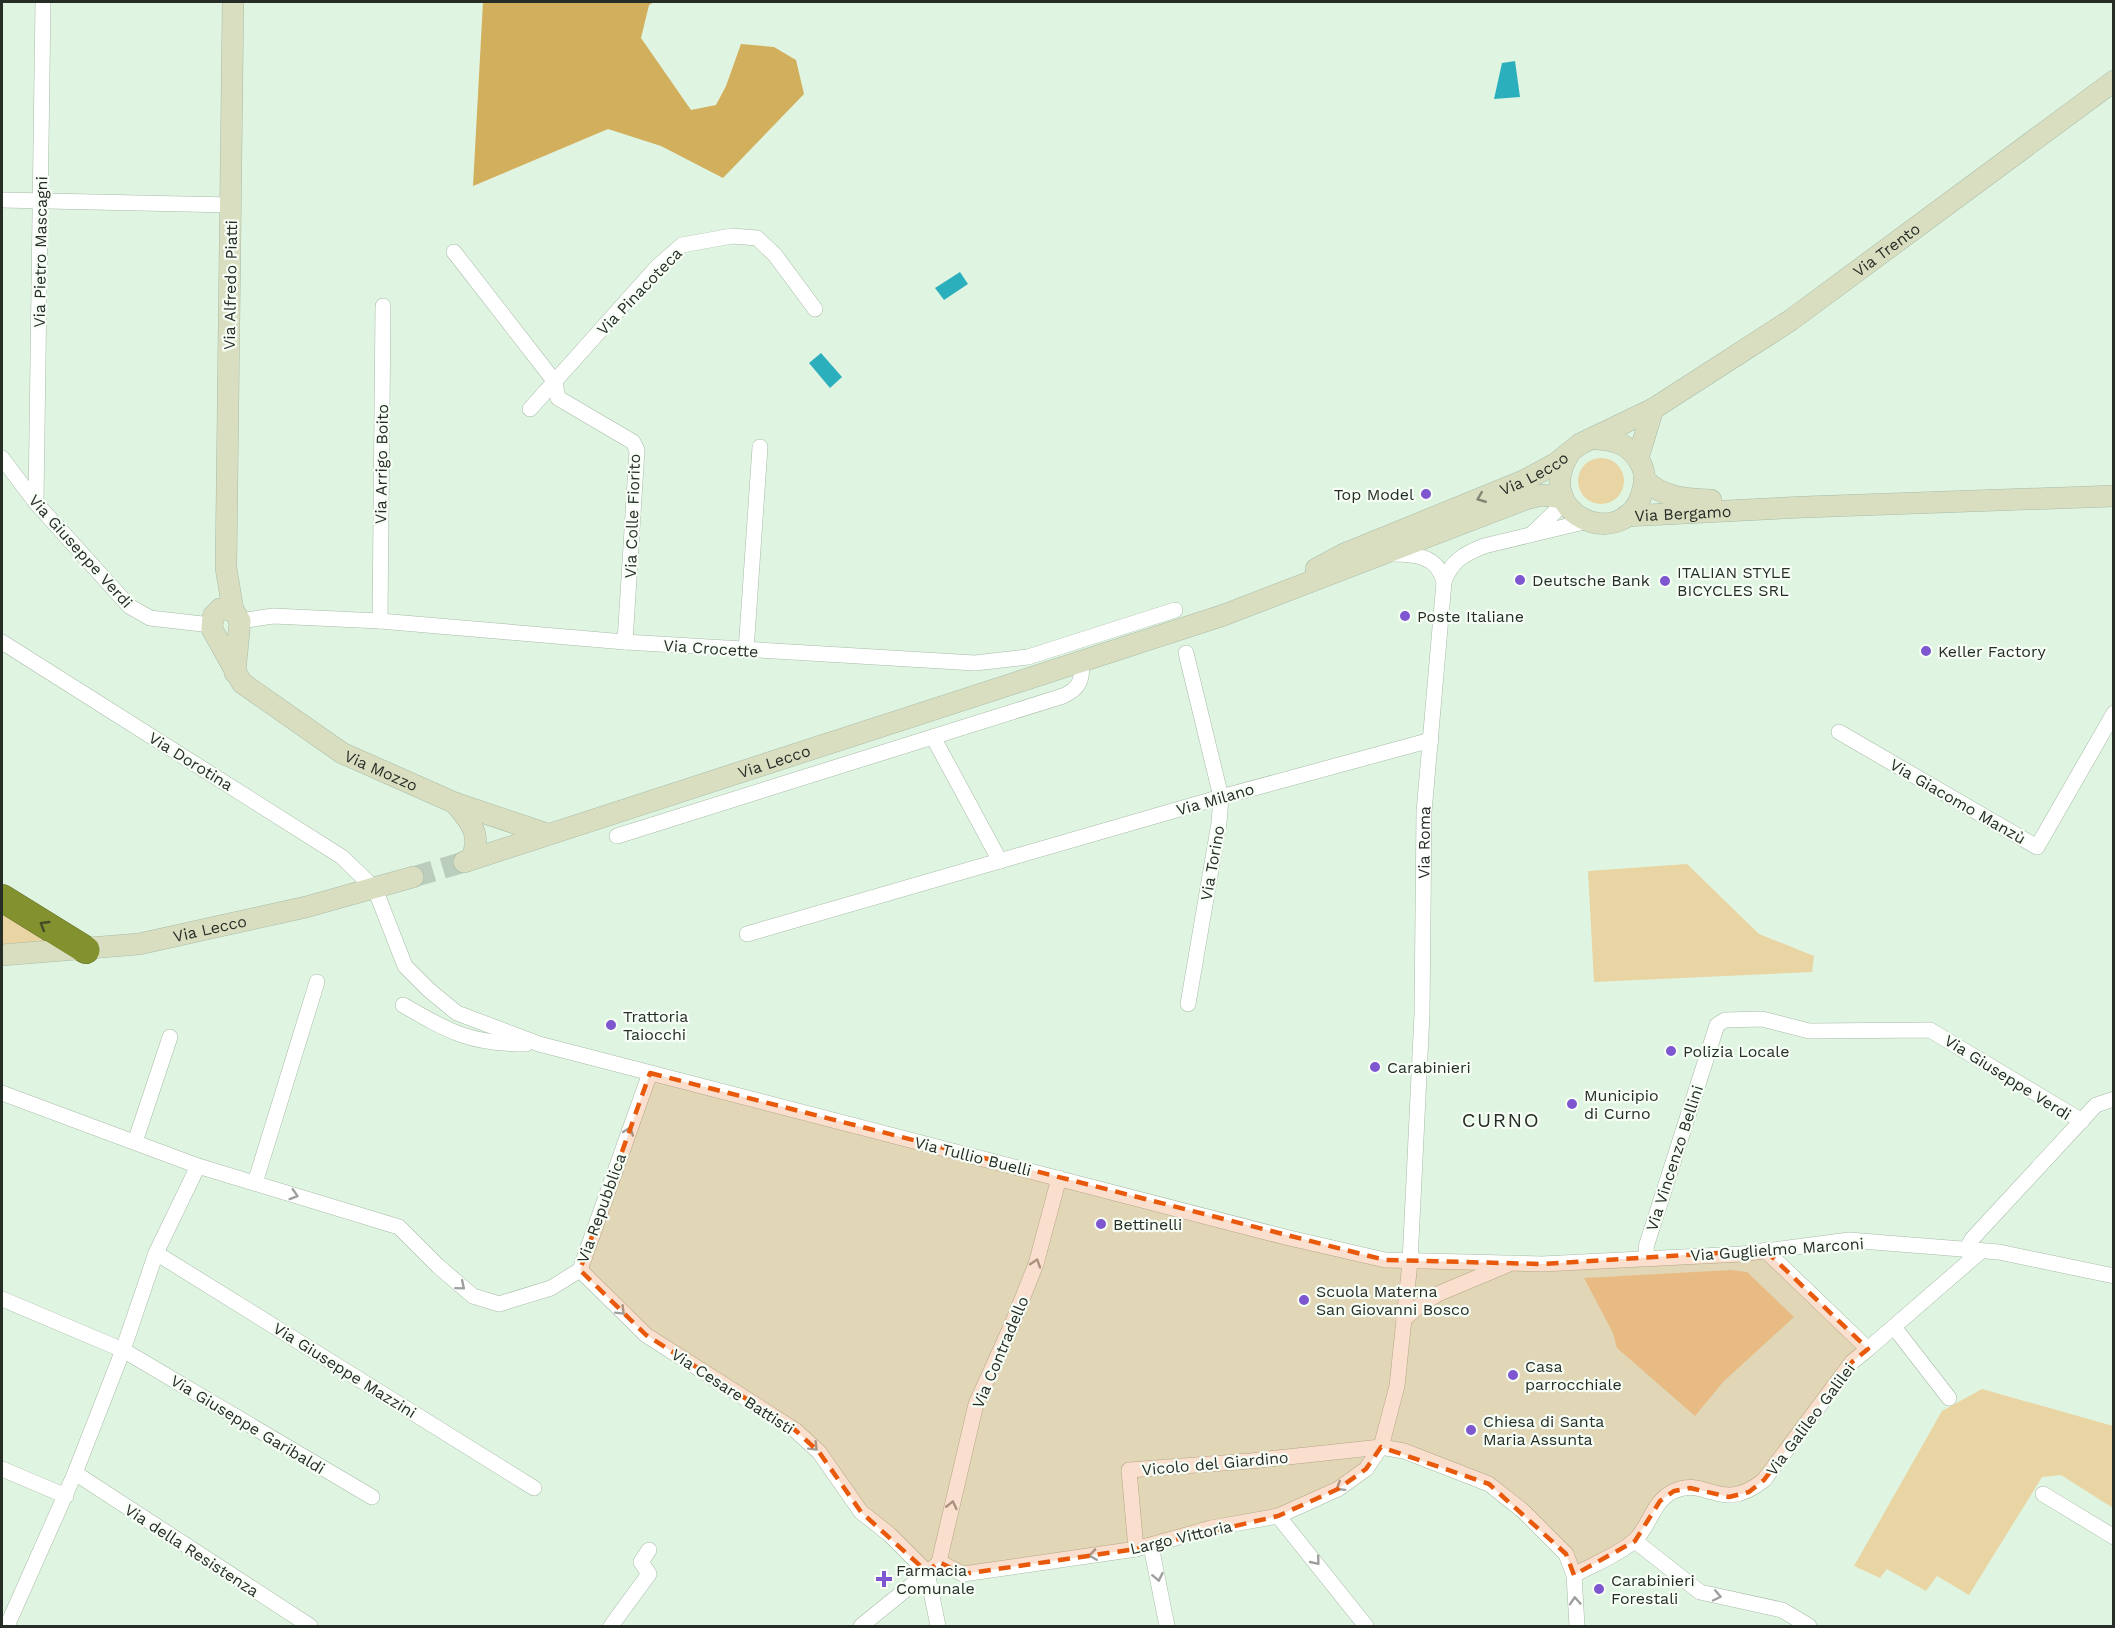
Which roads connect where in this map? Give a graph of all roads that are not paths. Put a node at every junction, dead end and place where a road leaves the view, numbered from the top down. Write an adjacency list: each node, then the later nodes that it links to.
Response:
1 (43, 2): 5 (street, Via Pietro Mascagni)
2 (233, 2): 6 (main road, Via Alfredo Piatti)
3 (2114, 81): 12 (main road, Via Trento)
4 (2, 200): 5 (street)
5 (40, 201): 6 (street); 21 (street, Via Pietro Mascagni)
6 (231, 205): 30 (main road, Via Alfredo Piatti)
7 (453, 252): 10 (street, Via Colle Fiorito)
8 (383, 306): 31 (street, Via Arrigo Boito)
9 (815, 309): 10 (street, Via Pinacoteca)
10 (555, 382): 11 (street); 33 (street, Via Colle Fiorito)
11 (530, 409)
12 (1653, 409): 13 (main road, Via Trento); 17 (main road)
13 (1596, 439): 15 (main road, Via Trento); 17 (main road)
14 (760, 447): 34 (street)
15 (1570, 453): 20 (main road, Via Lecco); 29 (main road, Via Lecco, one-way to 29)
16 (2, 458): 21 (street, Via Giuseppe Verdi)
17 (1638, 458): 18 (main road)
18 (1645, 480): 22 (main road, Via Bergamo); 23 (main road, Via Bergamo)
19 (2114, 496): 22 (main road, Via Bergamo)
20 (1564, 500): 24 (main road); 25 (street); 26 (main road, Via Lecco)
21 (36, 503): 30 (street, Via Giuseppe Verdi)
22 (1805, 507): 23 (main road, Via Bergamo)
23 (1626, 516): 24 (main road, Via Roma)
24 (1588, 521): 25 (street, Via Roma)
25 (1532, 534): 27 (street, Via Roma)
26 (1385, 554): 27 (street); 29 (main road, Via Lecco)
27 (1444, 582): 40 (street, Via Roma)
28 (1175, 610): 34 (street, Via Crocette)
29 (1224, 615): 36 (main road, Via Lecco)
30 (225, 621): 31 (street, Via Crocette); 42 (main road, Via Mozzo)
31 (380, 621): 33 (street, Via Crocette)
32 (2, 642): 47 (street, Via Dorotina)
33 (625, 642): 34 (street, Via Crocette)
34 (746, 651)
35 (1186, 653): 41 (street, Via Torino)
36 (1082, 661): 39 (street, Via Lecco); 43 (main road, Via Lecco)
37 (2114, 713): 38 (street, Via Giacomo Manzù)
38 (1839, 732)
39 (933, 737): 44 (street, Via Lecco); 45 (street)
40 (1431, 740): 41 (street, Via Milano); 70 (street, Via Roma)
41 (1221, 797): 45 (street, Via Milano); 53 (street, Via Torino)
42 (455, 803): 43 (main road, Via Mozzo); 43 (main road, Via Lecco)
43 (547, 834)
44 (617, 836)
45 (1000, 861): 49 (street, Via Milano)
46 (413, 878): 47 (main road, Via Lecco)
47 (375, 889): 50 (main road, Via Lecco); 57 (street, Via Tullio Buelli)
48 (2, 898): 50 (highway, one-way to 48)
49 (747, 934)
50 (86, 950): 51 (main road, Via Lecco)
51 (2, 955)
52 (316, 982): 65 (street)
53 (1188, 1004)
54 (403, 1005): 57 (street, Via Tullio Buelli)
55 (1717, 1025): 61 (street, Via Giuseppe Verdi); 69 (street, Via Vincenzo Bellini)
56 (170, 1037): 62 (street)
57 (538, 1044): 58 (street, Via Tullio Buelli)
58 (650, 1073): 64 (street, Via Tullio Buelli); 72 (street, Via Repubblica, one-way to 58)
59 (2, 1094): 62 (street, Via Repubblica)
60 (2114, 1099): 61 (street, Via Giuseppe Verdi)
61 (2082, 1121): 67 (street, Via Galileo Galilei)
62 (135, 1142): 63 (street, Via Repubblica)
63 (198, 1166): 65 (street, Via Repubblica); 68 (street)
64 (1059, 1178): 70 (street, Via Tullio Buelli); 93 (street, Via Contradello, one-way to 64)
65 (255, 1183): 72 (street, Via Repubblica, one-way to 72)
66 (1765, 1250): 67 (street, Via Guglielmo Marconi); 69 (street, Via Guglielmo Marconi); 77 (street)
67 (1973, 1251): 73 (street, Via Guglielmo Marconi); 76 (street, Via Galileo Galilei)
68 (156, 1253): 78 (street); 83 (street, Via Giuseppe Mazzini)
69 (1647, 1257): 71 (street, Via Guglielmo Marconi)
70 (1410, 1262): 71 (street, Via Guglielmo Marconi); 75 (street, Via Roma)
71 (1510, 1263): 75 (street, Via Guglielmo Marconi)
72 (580, 1270): 93 (street, Via Cesare Battisti, one-way to 93)
73 (2114, 1276)
74 (2, 1299): 78 (street)
75 (1404, 1319): 80 (street)
76 (1894, 1327): 77 (street, Via Galileo Galilei); 79 (street)
77 (1868, 1349): 89 (street, Via Galileo Galilei)
78 (123, 1350): 82 (street); 86 (street, Via Giuseppe Garibaldi)
79 (1948, 1398)
80 (1381, 1447): 87 (street, Largo Vittoria, one-way to 87); 91 (street, Vicolo del Giardino); 94 (street)
81 (2, 1469): 85 (street)
82 (75, 1473): 85 (street); 96 (street, Via della Resistenza)
83 (534, 1488)
84 (2043, 1494): 88 (street)
85 (66, 1496): 95 (street)
86 (372, 1497)
87 (1278, 1516): 90 (street, Largo Vittoria); 101 (street, one-way to 101)
88 (2114, 1538)
89 (1635, 1541): 94 (street, Via Galileo Galilei); 103 (street, one-way to 103)
90 (1151, 1546): 91 (street, Largo Vittoria); 100 (street, one-way to 100)
91 (1136, 1549): 93 (street, Largo Vittoria, one-way to 93)
92 (649, 1550): 97 (street)
93 (933, 1567): 98 (street); 99 (street)
94 (1574, 1575): 102 (street, one-way to 94)
95 (7, 1626)
96 (310, 1626)
97 (611, 1626)
98 (861, 1626)
99 (938, 1626)
100 (1167, 1626)
101 (1366, 1626)
102 (1577, 1626)
103 (1809, 1626)

